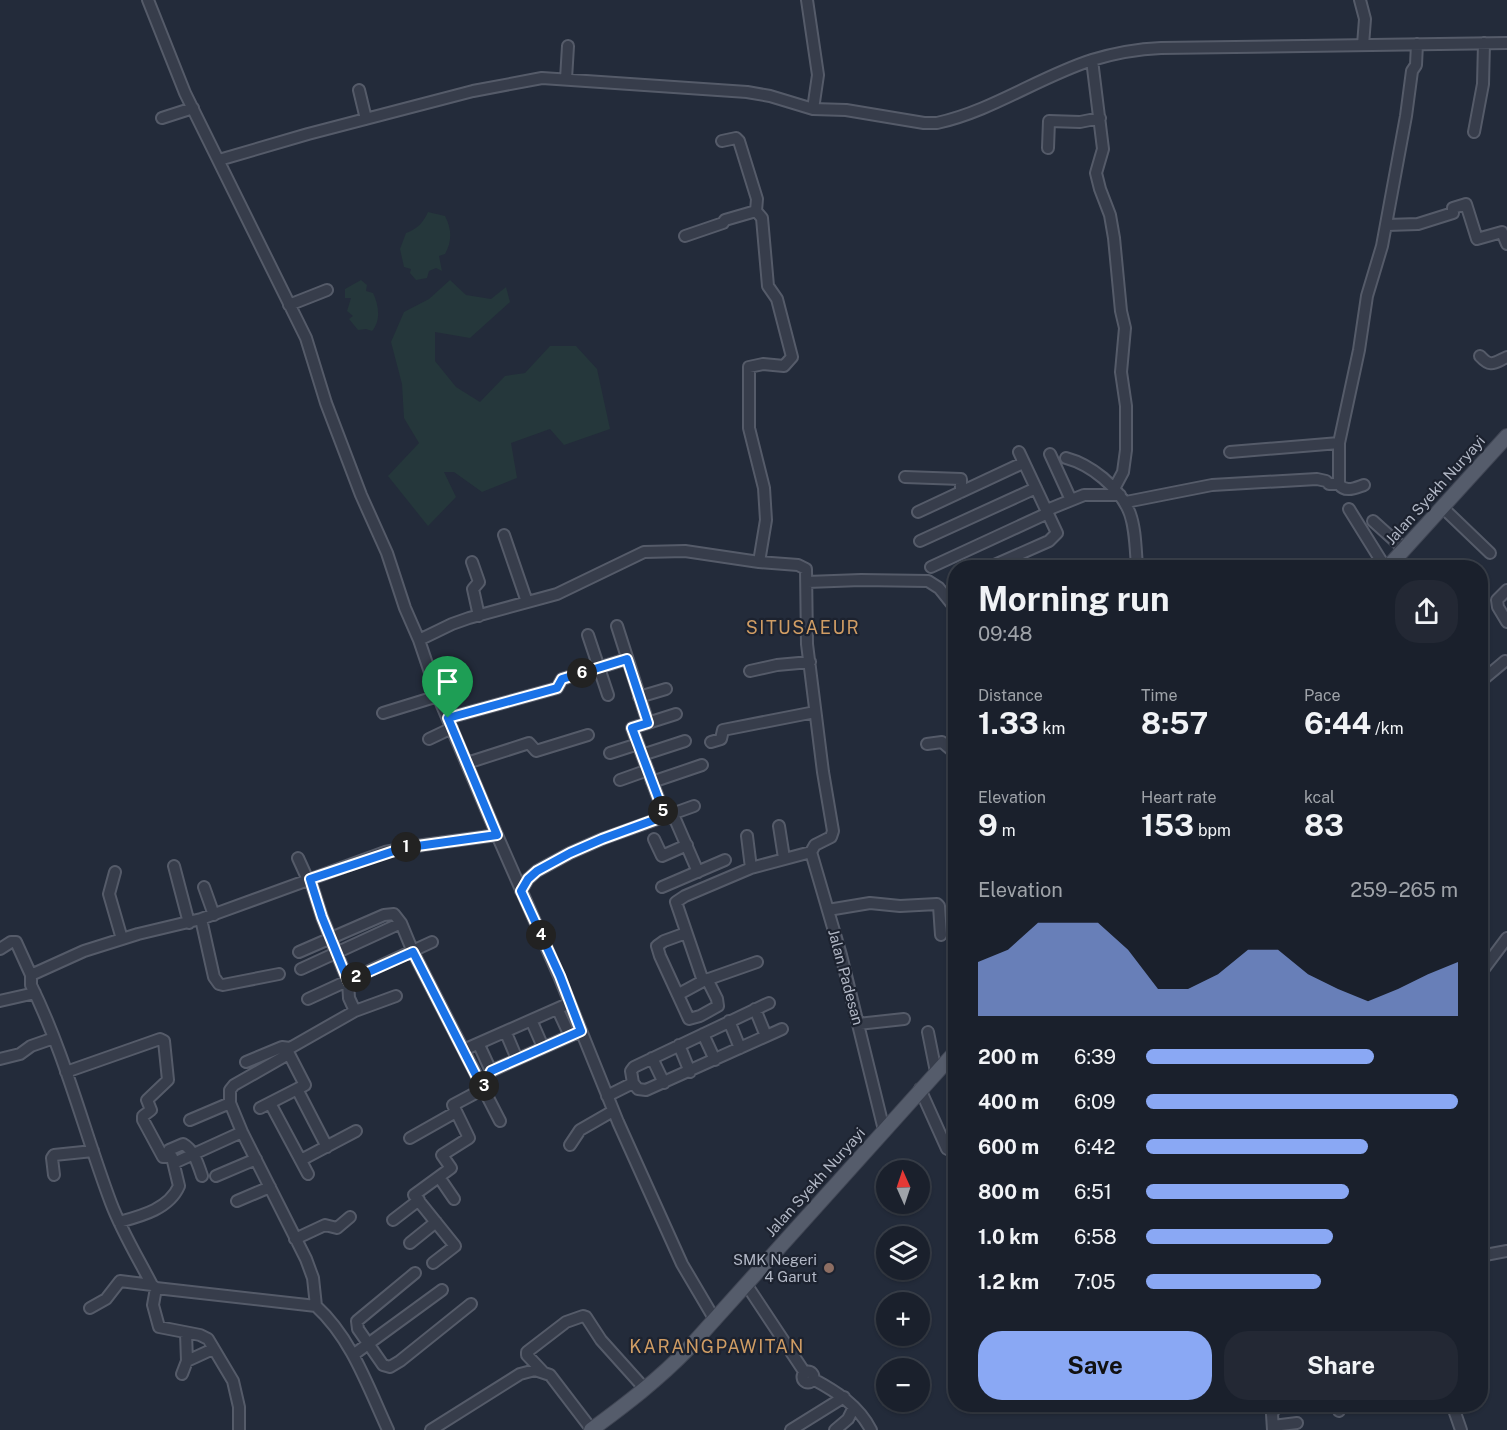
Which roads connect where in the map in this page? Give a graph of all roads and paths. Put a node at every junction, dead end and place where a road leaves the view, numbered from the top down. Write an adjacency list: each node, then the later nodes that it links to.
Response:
1 (148, 0): 12 (street)
2 (807, 0): 13 (street)
3 (1360, 0): 7 (street)
4 (1484, 43): 5 (street); 6 (street); 17 (street)
5 (1507, 43)
6 (1417, 44): 7 (street); 22 (street)
7 (1363, 45): 9 (street)
8 (568, 46): 10 (street)
9 (1092, 60): 13 (street); 15 (street)
10 (566, 79): 13 (street); 16 (street)
11 (359, 90): 16 (street)
12 (193, 108): 14 (street); 20 (street)
13 (813, 109)
14 (162, 118)
15 (1100, 118): 19 (street); 39 (street)
16 (366, 119): 20 (street)
17 (1474, 132)
18 (722, 141): 21 (street)
19 (1048, 148)
20 (219, 160): 26 (street)
21 (756, 211): 23 (street); 55 (street)
22 (1387, 225): 24 (street); 30 (street)
23 (685, 236)
24 (1507, 244)
25 (327, 290): 26 (street)
26 (288, 305): 65 (street)
27 (1480, 356): 28 (street)
28 (1507, 357)
29 (1507, 436): 41 (main road, Jalan Syekh Nuryayi)
30 (1339, 443): 31 (street); 35 (street)
31 (1230, 452)
32 (1050, 454): 40 (street)
33 (1066, 458): 39 (street)
34 (905, 477): 38 (street)
35 (1339, 484): 36 (street); 39 (street)
36 (1364, 485)
37 (1036, 488): 38 (street); 44 (street); 47 (street)
38 (961, 492): 43 (street)
39 (1120, 495): 40 (street); 51 (street)
40 (1071, 500): 44 (street)
41 (1442, 507): 48 (main road, Jalan Syekh Nuryayi); 49 (street)
42 (1348, 509): 46 (street)
43 (918, 512)
44 (1048, 512): 50 (street); 56 (street)
45 (504, 535): 60 (street)
46 (1368, 539): 48 (street); 52 (street)
47 (920, 542)
48 (1404, 549): 53 (main road, Jalan Syekh Nuryayi)
49 (1490, 553)
50 (1006, 560)
51 (1136, 560)
52 (1382, 560)
53 (1394, 560)
54 (472, 562): 61 (street)
55 (759, 562): 57 (street); 60 (street)
56 (931, 567)
57 (807, 582): 59 (street); 68 (street)
58 (1507, 590): 62 (street)
59 (948, 599)
60 (527, 602): 61 (street)
61 (479, 616): 65 (street)
62 (1507, 622)
63 (617, 626): 66 (street)
64 (588, 635): 69 (street)
65 (419, 640): 74 (street)
66 (627, 659): 69 (street); 75 (street)
67 (1505, 661): 71 (street)
68 (810, 662): 70 (street); 76 (street)
69 (599, 668): 73 (street); 79 (street)
70 (750, 671)
71 (1488, 675)
72 (666, 689): 75 (street)
73 (608, 695)
74 (438, 696): 77 (street); 79 (street)
75 (639, 697): 80 (street)
76 (815, 712): 84 (street); 102 (street)
77 (383, 713)
78 (676, 714): 80 (street)
79 (450, 723): 82 (street); 90 (street)
80 (648, 723): 85 (street)
81 (588, 735): 90 (street)
82 (429, 739)
83 (684, 741): 89 (street)
84 (711, 742)
85 (638, 744): 88 (street); 89 (street)
86 (927, 744): 87 (street)
87 (948, 747)
88 (610, 753)
89 (642, 755): 92 (street)
90 (467, 763): 98 (street)
91 (702, 765): 94 (street)
92 (648, 770): 93 (street); 94 (street)
93 (620, 780)
94 (652, 782): 96 (street)
95 (694, 806): 96 (street)
96 (665, 816): 101 (street); 113 (street)
97 (779, 826): 104 (street)
98 (497, 835): 110 (street); 113 (street)
99 (747, 836): 107 (street)
100 (654, 839): 101 (street)
101 (687, 845): 109 (street)
102 (811, 852): 104 (street); 114 (street, Jalan Padesan)
103 (298, 858): 110 (street)
104 (784, 858): 107 (street)
105 (725, 860): 109 (street)
106 (174, 866): 118 (street)
107 (750, 868): 119 (street)
108 (115, 872): 122 (street)
109 (698, 872): 111 (street)
110 (309, 879): 115 (street); 123 (street)
111 (662, 887)
112 (204, 888): 115 (street)
113 (521, 891): 141 (street)
114 (828, 910): 120 (street); 149 (street, Jalan Padesan)
115 (214, 915): 116 (street)
116 (201, 919): 118 (street); 132 (street)
117 (401, 922): 123 (street); 127 (street); 128 (street)
118 (189, 923): 122 (street)
119 (686, 933): 134 (street); 137 (street)
120 (941, 935)
121 (1507, 938): 130 (street)
122 (123, 939): 133 (street)
123 (331, 939): 126 (street); 127 (street)
124 (432, 942): 128 (street)
125 (0, 949): 133 (street)
126 (299, 952)
127 (336, 952): 131 (street); 135 (street)
128 (413, 952): 135 (street); 175 (street)
129 (757, 962): 134 (street)
130 (1488, 963)
131 (301, 969)
132 (279, 974)
133 (31, 975): 136 (street)
134 (705, 980): 137 (street); 137 (street)
135 (348, 981): 139 (street); 145 (street)
136 (35, 993): 140 (street); 157 (street)
137 (678, 994)
138 (396, 996): 145 (street)
139 (308, 999)
140 (0, 1001)
141 (570, 1003): 151 (street); 168 (street)
142 (769, 1003): 143 (street)
143 (755, 1009): 148 (street); 156 (street)
144 (558, 1010): 155 (street)
145 (355, 1011): 161 (street)
146 (904, 1018): 149 (street)
147 (532, 1022): 159 (street)
148 (729, 1022): 154 (street); 160 (street)
149 (858, 1024): 183 (street, Jalan Padesan)
150 (782, 1029): 156 (street)
151 (581, 1031): 155 (street); 177 (street)
152 (928, 1032): 171 (street)
153 (506, 1033): 164 (street)
154 (704, 1034): 158 (street); 166 (street)
155 (570, 1036): 159 (street)
156 (765, 1036): 160 (street)
157 (54, 1038): 163 (street); 169 (street)
158 (679, 1045): 162 (street); 170 (street)
159 (543, 1047): 164 (street)
160 (740, 1048): 166 (street)
161 (289, 1050): 167 (street); 174 (street); 178 (street)
162 (652, 1058): 172 (street); 173 (street)
163 (0, 1059)
164 (517, 1059): 168 (street)
165 (948, 1059): 171 (main road, Jalan Syekh Nuryayi)
166 (715, 1060): 170 (street)
167 (246, 1062)
168 (491, 1071): 175 (street)
169 (66, 1072): 191 (street); 195 (street)
170 (690, 1072): 173 (street)
171 (936, 1072): 176 (main road, Jalan Syekh Nuryayi)
172 (633, 1083): 173 (street); 177 (street)
173 (664, 1083)
174 (297, 1089): 188 (street); 194 (street)
175 (483, 1089): 180 (street); 182 (street)
176 (920, 1089): 183 (main road, Jalan Syekh Nuryayi); 189 (street)
177 (607, 1096): 179 (street)
178 (230, 1103): 181 (street); 185 (street)
179 (614, 1111): 187 (street); 221 (street)
180 (456, 1112): 186 (street); 200 (street)
181 (190, 1120)
182 (500, 1121)
183 (884, 1130): 215 (main road, Jalan Syekh Nuryayi)
184 (356, 1131): 188 (street)
185 (242, 1132): 192 (street); 193 (street)
186 (410, 1138)
187 (570, 1145)
188 (327, 1147): 194 (street)
189 (948, 1149)
190 (169, 1150): 192 (street)
191 (93, 1152): 197 (street); 207 (street)
192 (193, 1154): 195 (street); 198 (street)
193 (256, 1159): 199 (street); 201 (street)
194 (301, 1160): 196 (street)
195 (174, 1163): 207 (street)
196 (308, 1174)
197 (54, 1175)
198 (202, 1176)
199 (216, 1176)
200 (439, 1177): 202 (street); 203 (street)
201 (270, 1187): 204 (street); 209 (street)
202 (454, 1199)
203 (418, 1200): 206 (street); 208 (street)
204 (237, 1201)
205 (350, 1217): 209 (street)
206 (393, 1220)
207 (119, 1222): 216 (street)
208 (436, 1222): 210 (street); 213 (street)
209 (295, 1239): 219 (street)
210 (410, 1243)
211 (1507, 1251): 212 (street)
212 (1488, 1255)
213 (433, 1263)
214 (415, 1273): 223 (street)
215 (746, 1284): 221 (main road, Jalan Syekh Nuryayi); 230 (street)
216 (154, 1287): 219 (street); 220 (street); 222 (street)
217 (442, 1290): 223 (street)
218 (471, 1304): 223 (street)
219 (316, 1306): 225 (street)
220 (90, 1308)
221 (715, 1320): 229 (main road, Jalan Syekh Nuryayi)
222 (186, 1333): 224 (street); 226 (street)
223 (368, 1344): 225 (street)
224 (213, 1349): 226 (street); 236 (street)
225 (353, 1355): 237 (street)
226 (187, 1361): 228 (street)
227 (543, 1372): 229 (street); 238 (street); 239 (street)
228 (182, 1374)
229 (645, 1389): 239 (main road, Jalan Syekh Nuryayi)
230 (843, 1397): 231 (street); 240 (street)
231 (854, 1407): 241 (street); 242 (street)
232 (1273, 1412): 235 (street)
233 (1455, 1412): 243 (street)
234 (1297, 1423): 235 (street)
235 (1273, 1428)
236 (239, 1430)
237 (388, 1430)
238 (431, 1430)
239 (592, 1430)
240 (791, 1430)
241 (835, 1430)
242 (871, 1430)
243 (1461, 1430)

